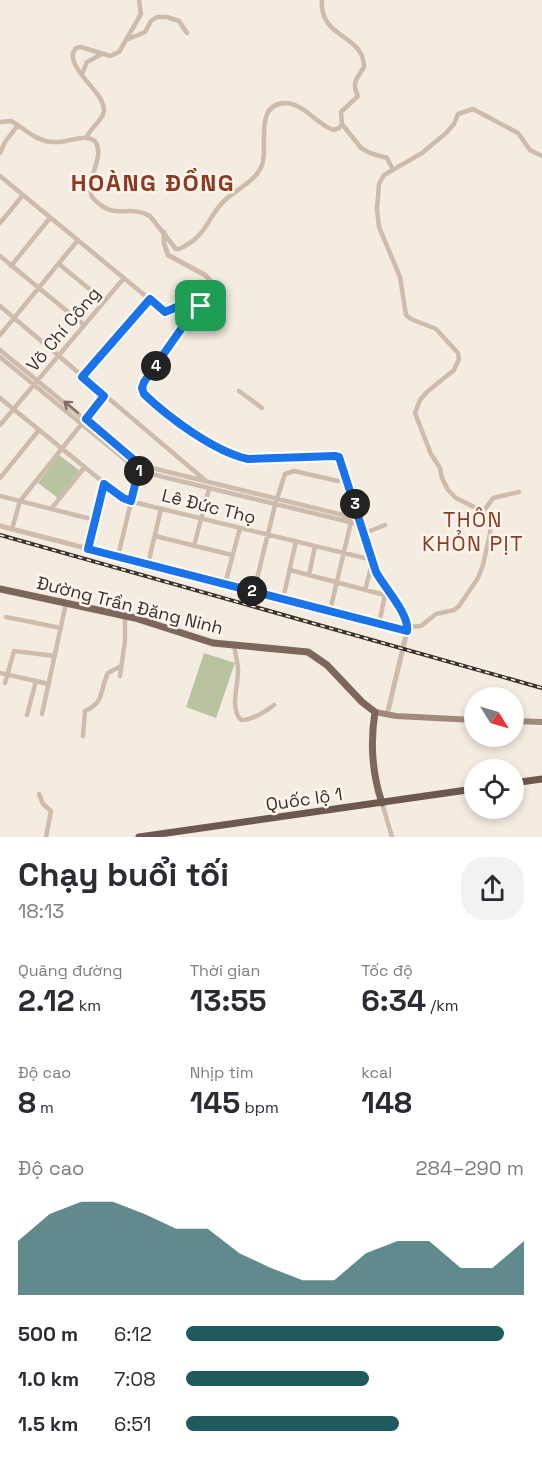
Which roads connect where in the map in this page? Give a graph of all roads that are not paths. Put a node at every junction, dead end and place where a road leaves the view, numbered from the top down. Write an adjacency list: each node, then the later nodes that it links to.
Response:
1 (139, 0): 4 (street)
2 (322, 0): 8 (street)
3 (187, 33): 4 (street)
4 (126, 40): 5 (street)
5 (102, 54): 6 (street); 6 (street)
6 (82, 77): 10 (street)
7 (0, 122): 9 (street)
8 (342, 124): 13 (street); 18 (street)
9 (18, 125): 10 (street); 11 (street)
10 (87, 137): 18 (street)
11 (0, 153)
12 (542, 156): 13 (street)
13 (393, 170): 63 (street)
14 (0, 177): 15 (street)
15 (23, 195): 16 (street); 17 (street)
16 (50, 218): 19 (street); 22 (street)
17 (0, 223)
18 (164, 232): 28 (street)
19 (78, 240): 21 (street); 23 (street)
20 (0, 256): 22 (street)
21 (59, 264): 24 (street); 26 (street)
22 (11, 266): 24 (street)
23 (124, 278): 25 (street); 26 (street, Võ Chí Công)
24 (39, 288): 29 (street); 30 (street)
25 (150, 299): 28 (street); 35 (street)
26 (104, 301): 30 (street, Võ Chí Công)
27 (0, 306): 29 (street)
28 (201, 306): 67 (street)
29 (15, 318): 31 (street); 33 (street)
30 (84, 326): 33 (street, Võ Chí Công)
31 (0, 335)
32 (0, 350): 36 (street)
33 (59, 356): 35 (street); 36 (street, Võ Chí Công)
34 (0, 357): 36 (street)
35 (82, 377): 38 (street)
36 (36, 383): 41 (street, Võ Chí Công); 42 (street, one-way to 36); 44 (street)
37 (239, 391): 40 (street)
38 (104, 396): 42 (street); 52 (street)
39 (0, 398): 41 (street, Lê Đức Thọ)
40 (262, 408)
41 (13, 409): 43 (street, Võ Chí Công); 45 (street, Lê Đức Thọ)
42 (86, 419): 44 (street); 47 (street)
43 (0, 425)
44 (81, 425): 46 (street); 49 (street)
45 (39, 430): 46 (street, Lê Đức Thọ); 50 (street)
46 (62, 448): 48 (street, Lê Đức Thọ); 58 (street)
47 (140, 465): 49 (street); 52 (street)
48 (84, 468): 53 (street, Lê Đức Thọ); 62 (street)
49 (139, 471): 54 (street); 59 (street)
50 (0, 478)
51 (338, 481): 57 (street)
52 (207, 482): 54 (street); 57 (street)
53 (104, 484): 59 (street, Lê Đức Thọ); 65 (street)
54 (209, 489): 60 (street); 64 (street)
55 (519, 492): 63 (street)
56 (0, 496): 58 (street)
57 (277, 499): 60 (street); 66 (street)
58 (20, 501): 62 (street); 71 (street)
59 (131, 501): 61 (street, Lê Đức Thọ); 81 (street)
60 (275, 505): 66 (street); 73 (street)
61 (161, 508): 64 (street, Lê Đức Thọ); 74 (street)
62 (51, 509): 65 (street)
63 (483, 512): 98 (street)
64 (200, 518): 70 (street, Lê Đức Thọ); 76 (street)
65 (95, 520): 78 (street)
66 (351, 522): 67 (street); 79 (street)
67 (362, 525): 72 (street)
68 (385, 525): 72 (street)
69 (0, 526): 71 (street)
70 (240, 528): 73 (street, Lê Đức Thọ); 80 (street)
71 (12, 529): 78 (street)
72 (365, 533): 82 (street)
73 (268, 534): 75 (street, Lê Đức Thọ); 90 (street)
74 (154, 536): 76 (street); 83 (street)
75 (296, 541): 77 (street, Lê Đức Thọ); 84 (street)
76 (194, 546): 80 (street)
77 (315, 546): 79 (street, Lê Đức Thọ); 85 (street)
78 (88, 549): 81 (street)
79 (344, 553): 82 (street, Lê Đức Thọ); 86 (street)
80 (232, 555): 87 (street)
81 (118, 556): 83 (street)
82 (373, 560): 89 (street); 98 (street)
83 (148, 564): 87 (street)
84 (290, 570): 85 (street); 91 (street)
85 (309, 575): 86 (street)
86 (338, 583): 89 (street); 93 (street)
87 (225, 584): 90 (street)
88 (0, 589): 92 (main road, Đường Trần Đăng Ninh)
89 (365, 590): 96 (street)
90 (254, 591): 91 (street)
91 (283, 599): 93 (street)
92 (66, 603): 94 (main road, Đường Trần Đăng Ninh); 97 (street)
93 (330, 611): 96 (street)
94 (125, 616): 99 (main road, Đường Trần Đăng Ninh); 101 (street)
95 (6, 617): 97 (street)
96 (379, 624): 98 (street)
97 (61, 628): 100 (street)
98 (408, 629): 112 (street)
99 (234, 644): 108 (street); 109 (main road, Đường Trần Đăng Ninh)
100 (55, 656): 103 (street); 107 (street)
101 (121, 666): 104 (street); 116 (street)
102 (0, 673): 103 (street)
103 (7, 674): 105 (street); 106 (street)
104 (120, 675)
105 (36, 681): 107 (street); 111 (street)
106 (5, 683)
107 (49, 684): 110 (street)
108 (274, 705)
109 (375, 712): 112 (main road); 121 (main road)
110 (42, 714)
111 (27, 715)
112 (387, 715): 113 (main road)
113 (464, 719)
114 (524, 721): 115 (main road)
115 (542, 722)
116 (83, 736)
117 (542, 779): 118 (highway)
118 (524, 781)
119 (464, 791): 121 (highway, Quốc lộ 1)
120 (39, 794): 122 (street)
121 (382, 803): 123 (highway, Quốc lộ 1); 124 (street)
122 (46, 837)
123 (139, 837)
124 (392, 837)

